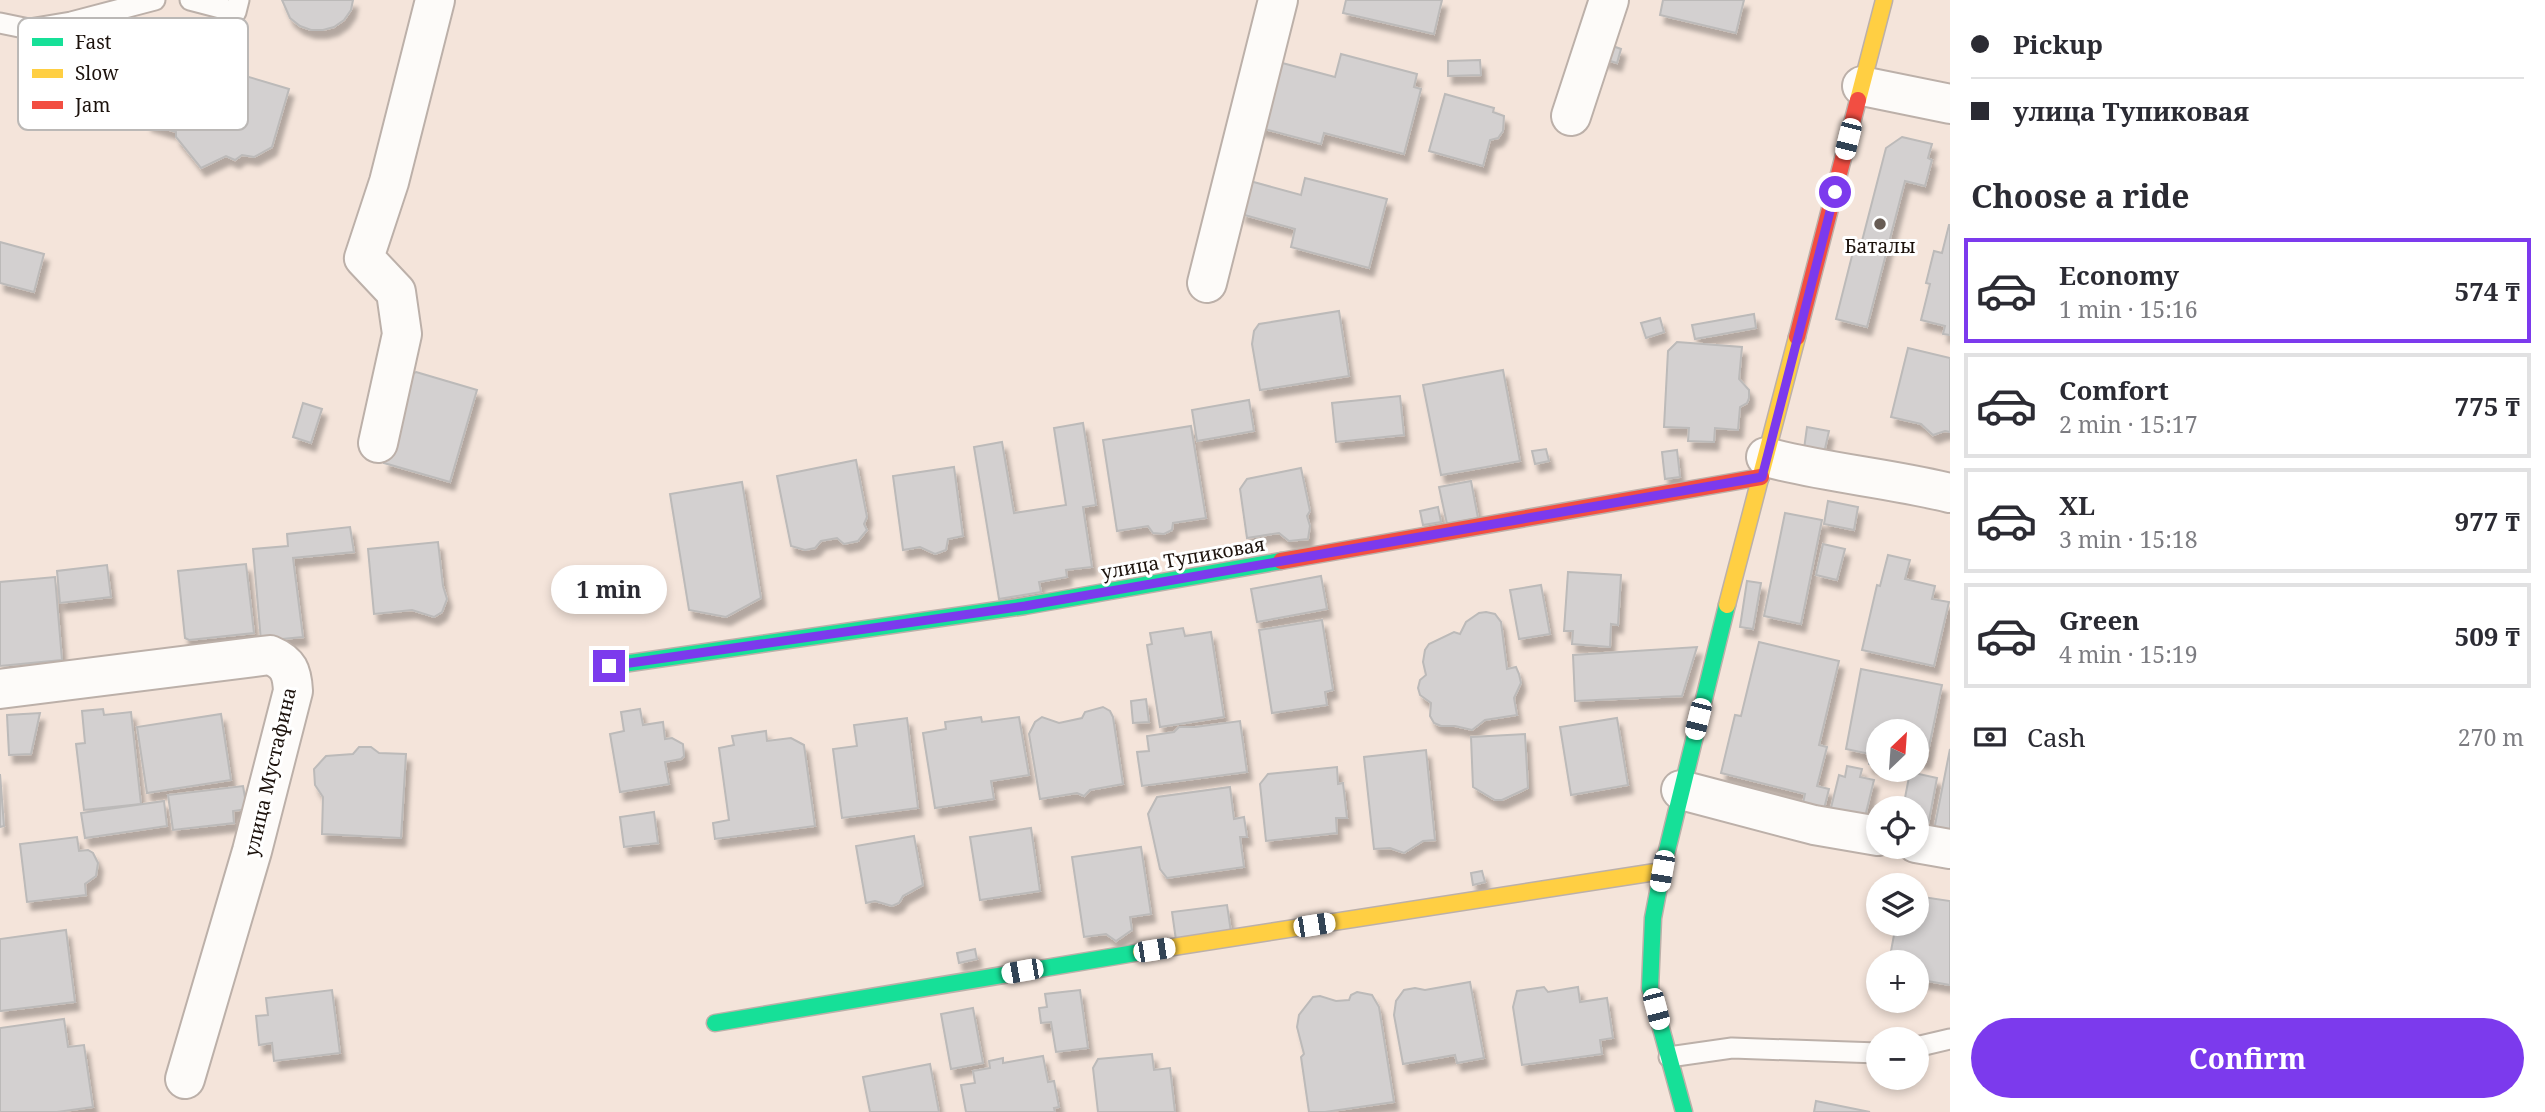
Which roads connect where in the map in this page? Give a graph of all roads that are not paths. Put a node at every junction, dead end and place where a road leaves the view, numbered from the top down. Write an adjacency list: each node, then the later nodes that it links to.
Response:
1 (155, 0): 8 (lane)
2 (190, 0): 3 (lane)
3 (239, 0)
4 (435, 0): 15 (street)
5 (1279, 0): 14 (street)
6 (1609, 0): 13 (street)
7 (1884, 0): 11 (street)
8 (86, 18)
9 (0, 23): 10 (lane)
10 (18, 27)
11 (1862, 86): 12 (street); 16 (street)
12 (1950, 104)
13 (1571, 116)
14 (1207, 283)
15 (377, 443)
16 (1764, 467): 17 (street); 18 (street, улица Тупиковая); 20 (street)
17 (1950, 493)
18 (609, 666)
19 (0, 689): 30 (street, улица Мустафина)
20 (1681, 790): 21 (street); 24 (street)
21 (1866, 834)
22 (1929, 845): 23 (street)
23 (1950, 849)
24 (1662, 871): 25 (street); 29 (street)
25 (715, 1023)
26 (1950, 1039): 27 (lane)
27 (1929, 1044)
28 (1866, 1052): 29 (lane)
29 (1669, 1057): 31 (street)
30 (185, 1079)
31 (1684, 1112)

